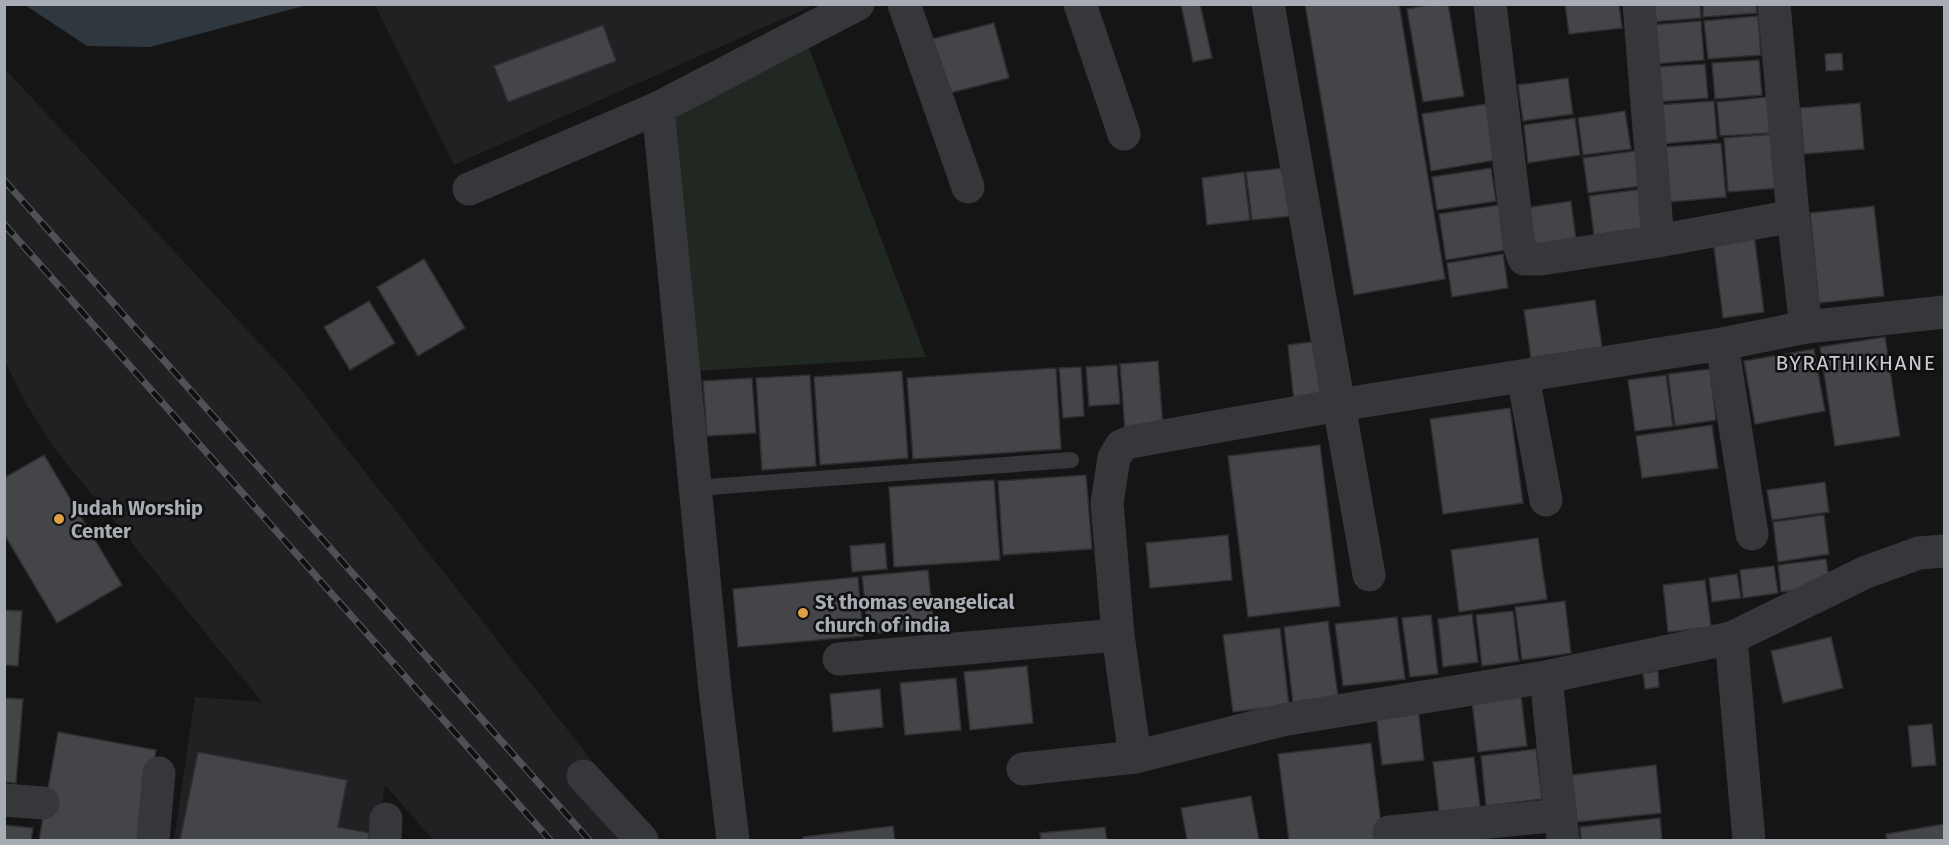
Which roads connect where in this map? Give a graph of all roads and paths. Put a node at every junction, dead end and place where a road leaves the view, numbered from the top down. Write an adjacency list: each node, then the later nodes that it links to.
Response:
1 (858, 4): 8 (street)
2 (904, 4): 10 (street)
3 (1080, 4): 9 (street)
4 (1268, 4): 18 (street)
5 (1490, 4): 13 (street)
6 (1639, 4): 13 (street)
7 (1774, 4): 12 (street)
8 (658, 108): 11 (street); 20 (street)
9 (1124, 134)
10 (968, 187)
11 (469, 189)
12 (1793, 216): 13 (street); 15 (street)
13 (1658, 241)
14 (1944, 312): 15 (street)
15 (1806, 327): 16 (street)
16 (1722, 344): 17 (street); 22 (street)
17 (1522, 376): 18 (street); 21 (street)
18 (1340, 405): 24 (street); 25 (street)
19 (1071, 460): 20 (lane)
20 (695, 488): 39 (street)
21 (1546, 500)
22 (1752, 534)
23 (1944, 551): 26 (street)
24 (1369, 575)
25 (1118, 635): 27 (street); 29 (street)
26 (1731, 638): 28 (street); 40 (street)
27 (838, 659)
28 (1546, 677): 29 (street); 35 (street)
29 (1136, 757): 30 (street)
30 (1023, 769)
31 (159, 773): 37 (street)
32 (583, 776): 38 (street)
33 (4, 800): 34 (street)
34 (43, 803)
35 (1562, 828): 36 (street)
36 (1389, 832)
37 (153, 840)
38 (642, 840)
39 (734, 840)
40 (1749, 840)

